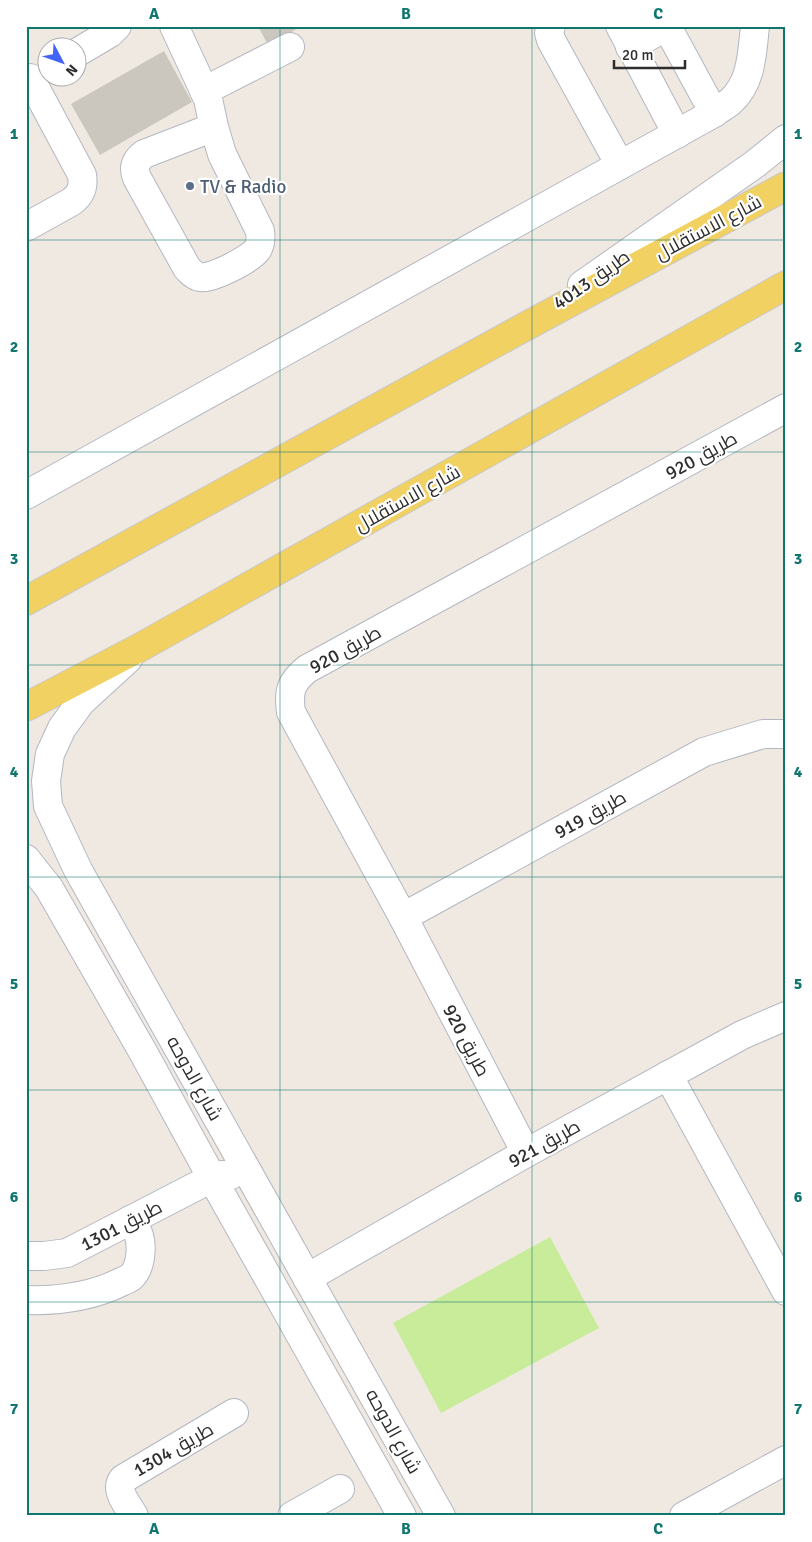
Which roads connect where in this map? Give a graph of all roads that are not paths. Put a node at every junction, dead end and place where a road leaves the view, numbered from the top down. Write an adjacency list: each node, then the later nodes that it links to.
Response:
1 (117, 26): 6 (street)
2 (174, 26): 9 (street)
3 (551, 26): 14 (street)
4 (754, 26): 10 (street)
5 (625, 37): 10 (street); 12 (street)
6 (88, 46)
7 (290, 47): 9 (street)
8 (35, 75): 16 (street)
9 (204, 91): 11 (street)
10 (714, 113): 12 (street)
11 (214, 127): 11 (street)
12 (677, 134): 14 (street)
13 (786, 140): 18 (street, طريق 4013)
14 (620, 165): 20 (street)
15 (786, 186): 18 (main road, شارع الاستقلال)
16 (26, 227)
17 (786, 285): 22 (main road, شارع الاستقلال)
18 (519, 330): 21 (main road, شارع الاستقلال)
19 (786, 408): 26 (street, طريق 920)
20 (26, 495)
21 (26, 601)
22 (139, 648): 23 (main road, شارع الاستقلال); 31 (street, شارع الدوحه)
23 (26, 707)
24 (786, 734): 26 (street, طريق 919)
25 (26, 859): 30 (street, شارع الدوحه)
26 (403, 916): 29 (street, طريق 920)
27 (786, 1016): 28 (street, طريق 921)
28 (668, 1075): 29 (street, طريق 921); 35 (street)
29 (526, 1153): 34 (street, طريق 921)
30 (212, 1178): 31 (street); 32 (street, طريق 1301); 42 (street, شارع الدوحه)
31 (255, 1187): 34 (street, شارع الدوحه)
32 (130, 1220): 33 (street, طريق 1301); 36 (street)
33 (26, 1256)
34 (307, 1278): 43 (street, شارع الدوحه)
35 (786, 1291)
36 (26, 1300)
37 (234, 1414): 40 (street, طريق 1304)
38 (786, 1460): 44 (street)
39 (340, 1489): 41 (street)
40 (134, 1516)
41 (292, 1516)
42 (402, 1516)
43 (441, 1516)
44 (684, 1516)

